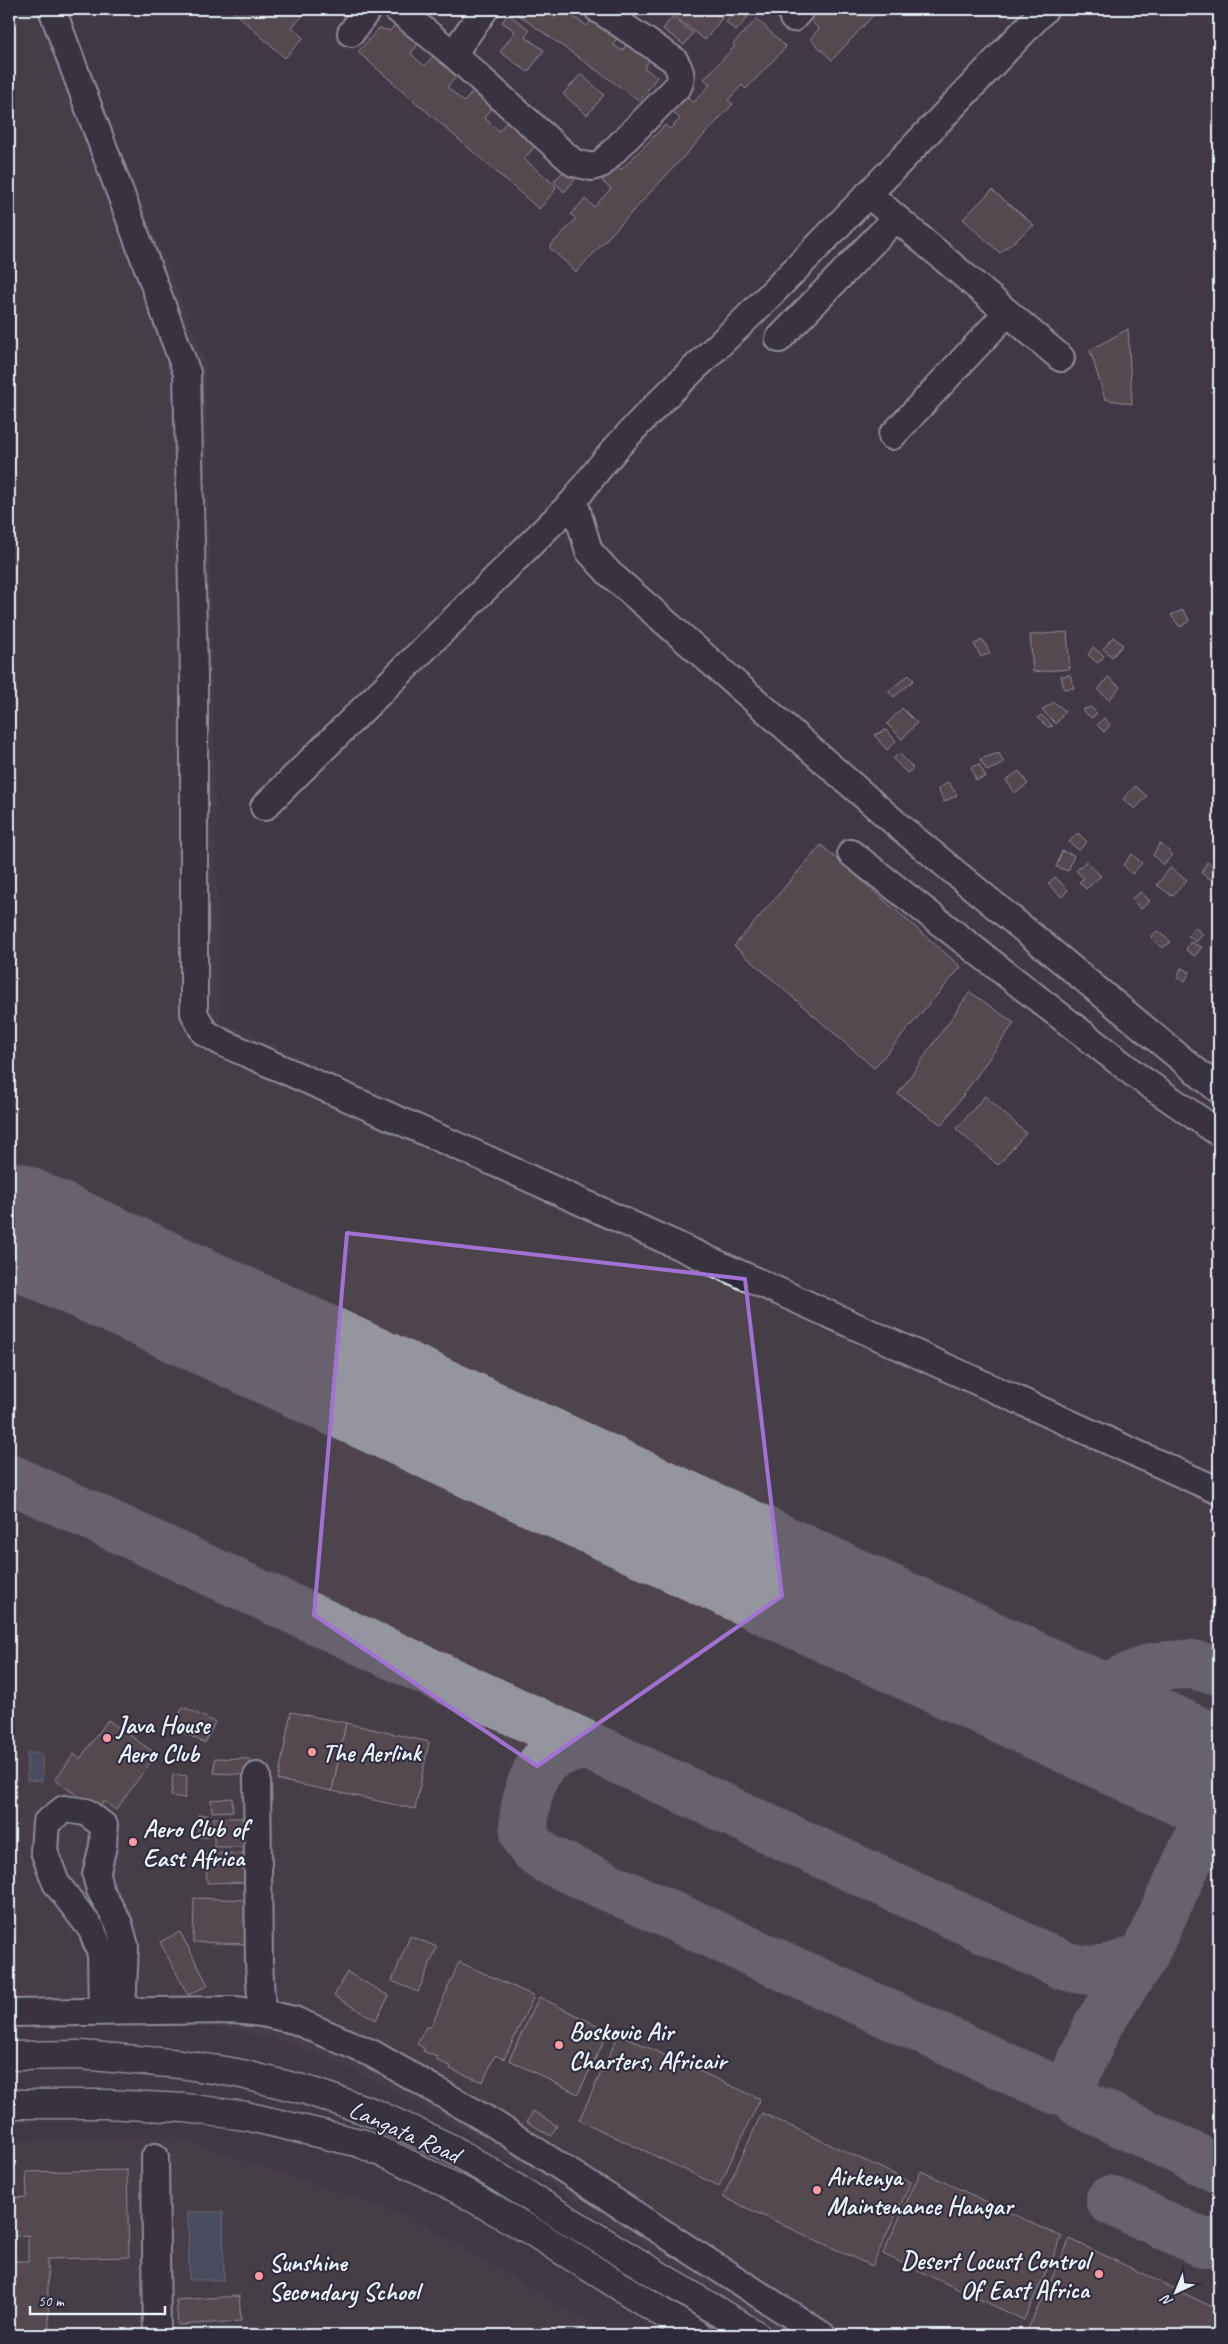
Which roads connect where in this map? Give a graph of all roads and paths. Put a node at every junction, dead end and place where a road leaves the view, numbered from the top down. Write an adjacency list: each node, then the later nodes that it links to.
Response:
1 (52, 9): 20 (street)
2 (368, 9): 7 (street)
3 (397, 9): 8 (street)
4 (485, 9): 8 (street)
5 (598, 9): 8 (street)
6 (1045, 9): 9 (street)
7 (350, 33)
8 (454, 54)
9 (868, 194): 10 (street); 15 (street)
10 (896, 218): 11 (street); 12 (street)
11 (1007, 313): 13 (street); 14 (street)
12 (780, 338)
13 (1061, 358)
14 (892, 436)
15 (574, 501): 16 (street); 18 (street)
16 (264, 807)
17 (851, 853): 19 (street)
18 (1219, 1090)
19 (1219, 1133)
20 (1219, 1492)
21 (257, 1776): 24 (street)
22 (112, 2010): 22 (street); 23 (street); 24 (street)
23 (9, 2013)
24 (262, 2013): 31 (street)
25 (9, 2056): 30 (main road, Langata Road)
26 (9, 2104): 29 (main road, Langata Road)
27 (156, 2158): 28 (street)
28 (157, 2335)
29 (698, 2335)
30 (756, 2335)
31 (822, 2335)

